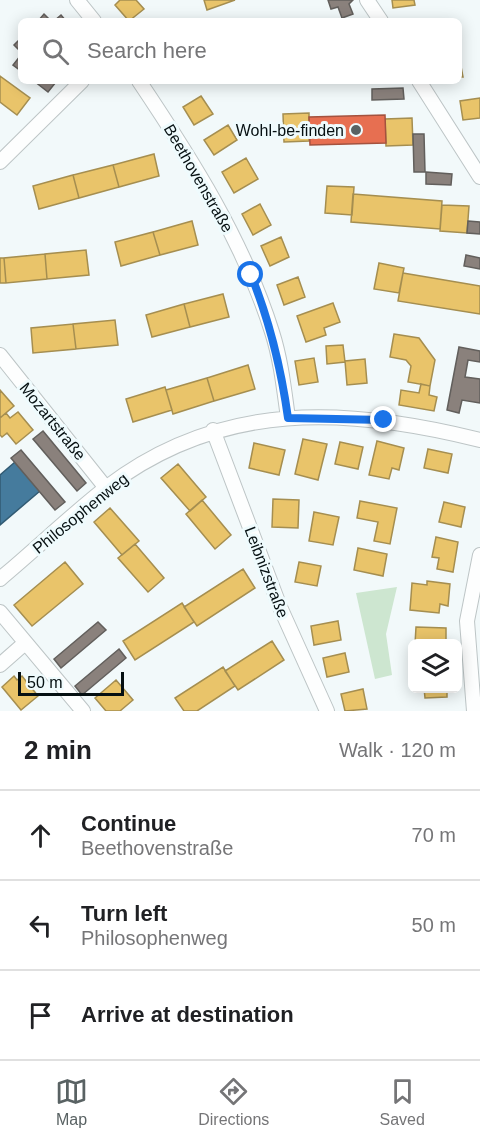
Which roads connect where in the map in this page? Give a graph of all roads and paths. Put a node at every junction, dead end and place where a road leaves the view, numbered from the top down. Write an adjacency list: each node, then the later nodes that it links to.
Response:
1 (77, 0): 3 (street)
2 (367, 0): 4 (street)
3 (92, 18)
4 (379, 18)
5 (79, 84): 8 (street)
6 (141, 84): 11 (street, Beethovenstraße)
7 (421, 84): 9 (street)
8 (0, 162)
9 (480, 177)
10 (0, 355): 14 (street, Mozartstraße)
11 (288, 418): 12 (street, Philosophenweg); 13 (street, Philosophenweg)
12 (213, 430): 14 (street, Philosophenweg); 21 (street, Leibnizstraße)
13 (480, 440)
14 (106, 488): 16 (street, Philosophenweg)
15 (480, 555): 22 (street)
16 (0, 579)
17 (0, 612): 18 (street)
18 (25, 643): 19 (street); 20 (street)
19 (0, 665)
20 (83, 711)
21 (327, 711)
22 (474, 711)

